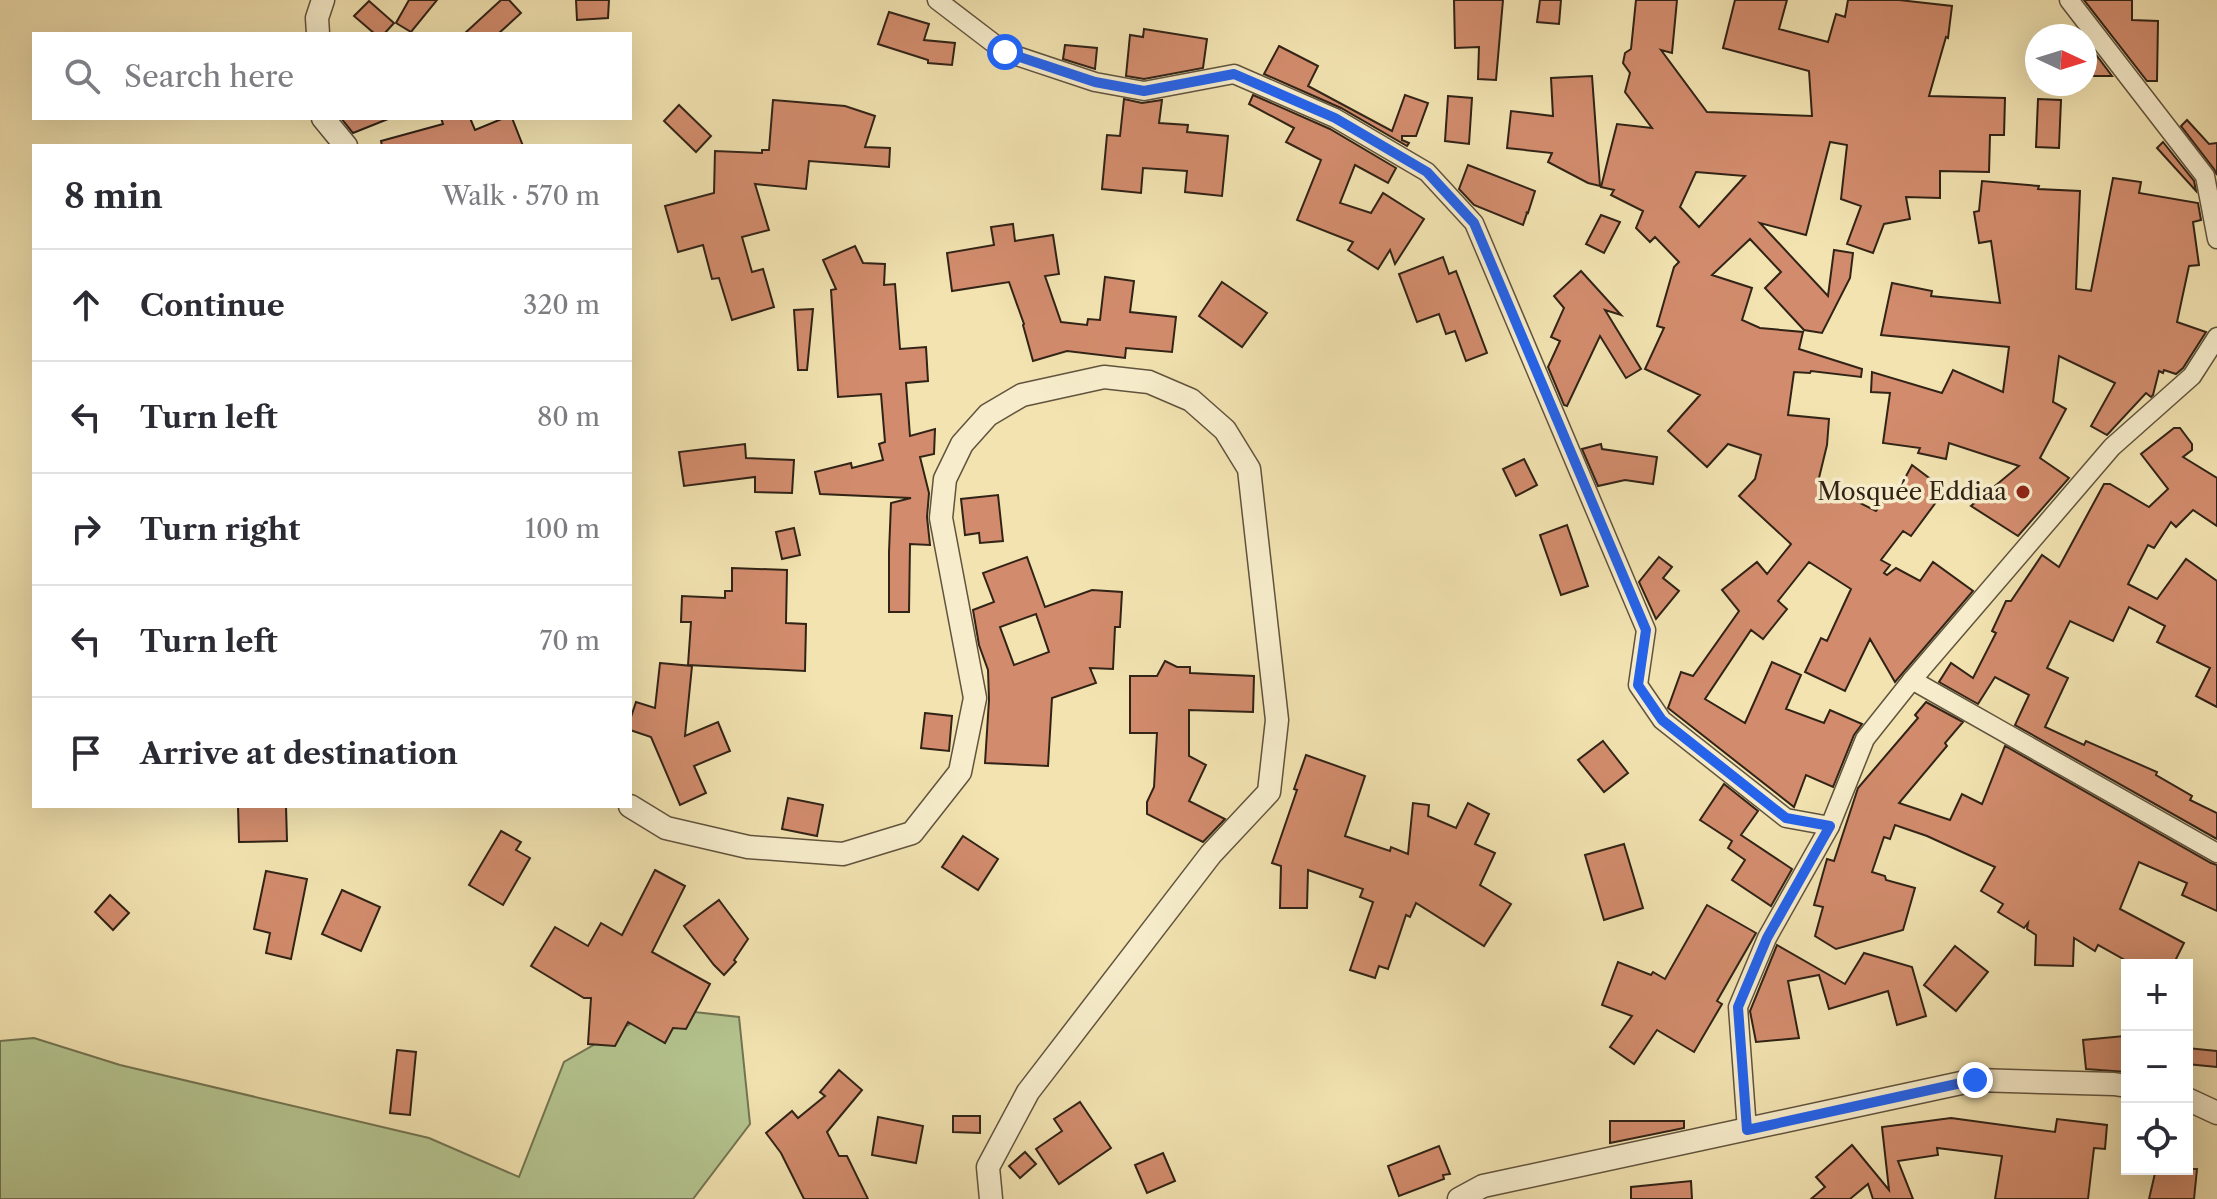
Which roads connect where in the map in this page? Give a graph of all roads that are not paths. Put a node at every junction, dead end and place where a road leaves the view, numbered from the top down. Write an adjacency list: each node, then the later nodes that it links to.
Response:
1 (333, 0): 4 (street)
2 (937, 0): 11 (street)
3 (2069, 0): 7 (street)
4 (319, 17)
5 (325, 120): 6 (street)
6 (344, 144)
7 (2217, 239)
8 (2217, 337): 9 (street)
9 (1912, 680): 11 (street); 12 (street)
10 (632, 807): 17 (street)
11 (1830, 826): 16 (street)
12 (2217, 853)
13 (2121, 1085): 16 (street)
14 (2193, 1102): 15 (street)
15 (2217, 1113)
16 (1747, 1130): 18 (street)
17 (991, 1199)
18 (1459, 1199)

